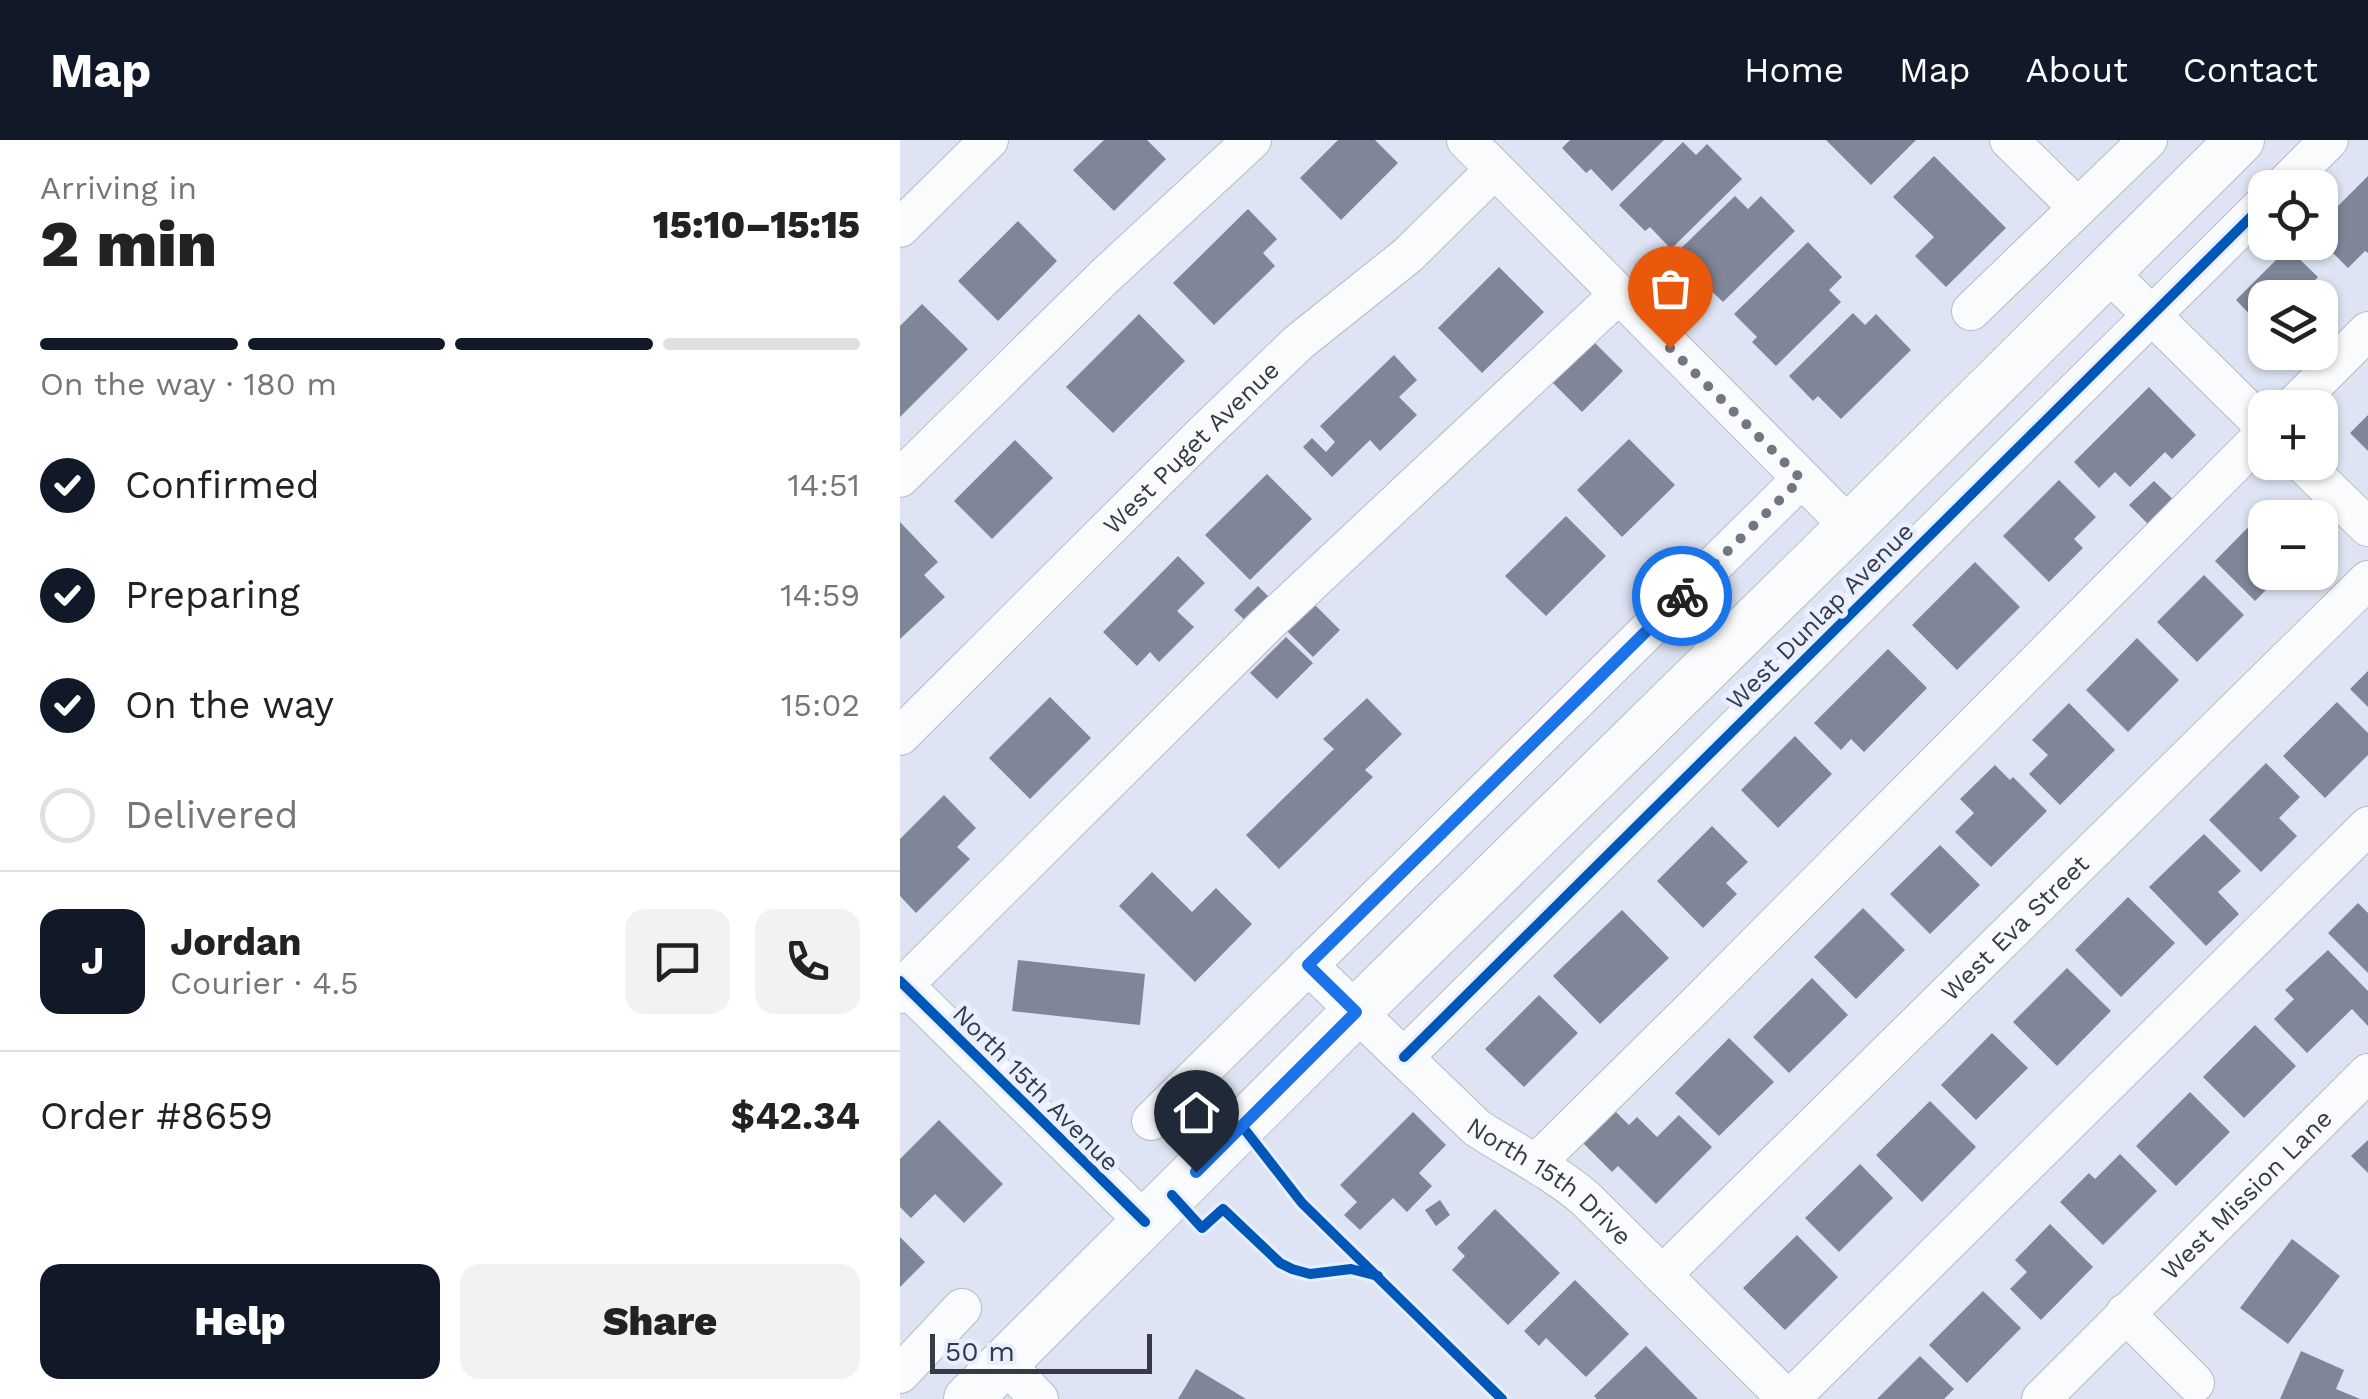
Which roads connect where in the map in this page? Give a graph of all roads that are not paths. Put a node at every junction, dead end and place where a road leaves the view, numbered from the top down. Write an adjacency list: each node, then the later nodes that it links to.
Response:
1 (989, 140): 12 (street)
2 (1252, 140): 21 (street)
3 (1466, 140): 8 (street)
4 (2008, 140): 10 (street)
5 (2148, 140): 10 (street)
6 (2240, 140): 13 (main road, West Dunlap Avenue)
7 (2330, 140): 9 (street)
8 (1494, 170): 14 (street); 27 (street, West Puget Avenue)
9 (2299, 170)
10 (2078, 208): 15 (street)
11 (2248, 220): 16 (street, West Dunlap Avenue)
12 (900, 228)
13 (2107, 271): 16 (street); 24 (main road, West Dunlap Avenue)
14 (1618, 295): 22 (street); 30 (street)
15 (1970, 310)
16 (2152, 314): 19 (street); 32 (street, West Dunlap Avenue)
17 (2368, 331): 18 (street)
18 (2308, 390)
19 (2248, 413)
20 (2248, 447): 35 (street)
21 (900, 478)
22 (1801, 479): 24 (street); 29 (street)
23 (2320, 480): 25 (street)
24 (1850, 527): 31 (main road, West Dunlap Avenue)
25 (2368, 527)
26 (2368, 580): 37 (street, West Eva Street)
27 (900, 736)
28 (2368, 826): 45 (street)
29 (1308, 965): 31 (street, North 15th Drive); 34 (street)
30 (901, 987): 36 (street, North 15th Avenue)
31 (1356, 1012): 32 (street, North 15th Drive); 36 (main road, West Dunlap Avenue)
32 (1404, 1058): 35 (street, North 15th Drive)
33 (2368, 1074): 39 (street, West Mission Lane)
34 (1151, 1120)
35 (1536, 1162): 37 (street, North 15th Drive)
36 (1145, 1222): 40 (main road, West Dunlap Avenue)
37 (1662, 1275): 45 (street, North 15th Drive)
38 (962, 1308): 41 (street)
39 (2126, 1313): 42 (street); 46 (street, West Mission Lane)
40 (1004, 1362): 43 (main road, West Dunlap Avenue); 44 (street)
41 (900, 1374)
42 (2195, 1383)
43 (968, 1399)
44 (1038, 1399)
45 (1789, 1399)
46 (2041, 1399)

